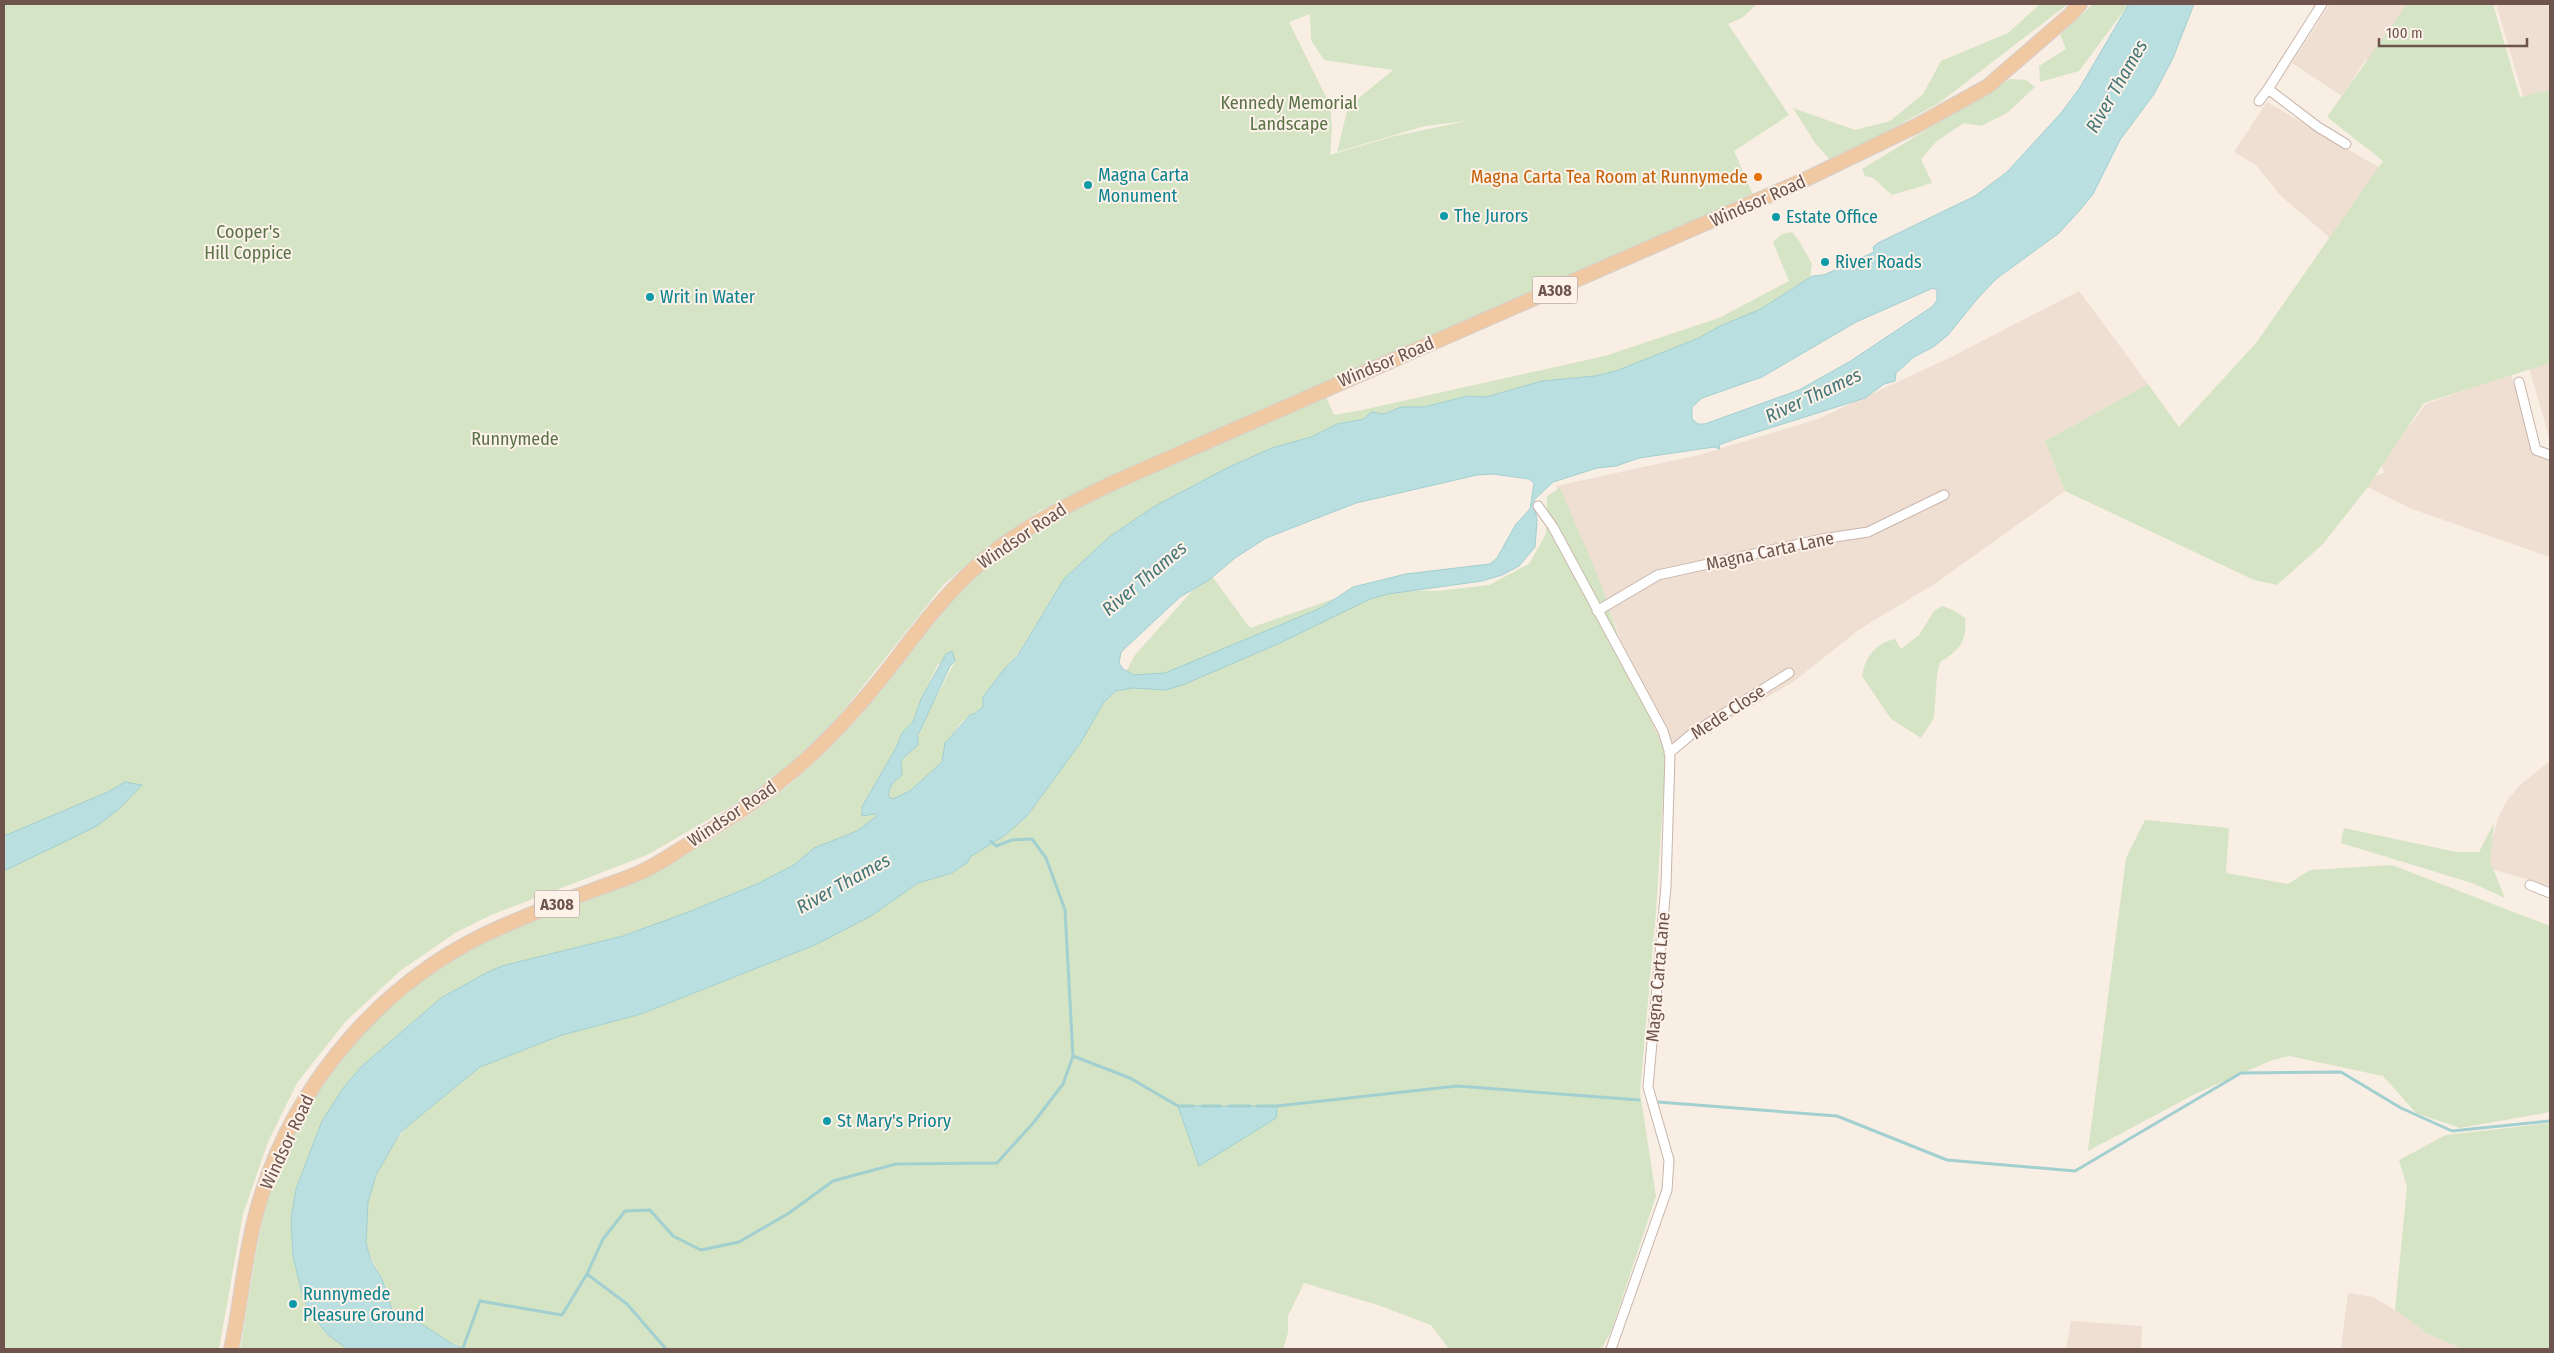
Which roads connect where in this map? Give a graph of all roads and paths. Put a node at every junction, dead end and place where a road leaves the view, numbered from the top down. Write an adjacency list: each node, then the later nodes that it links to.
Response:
1 (2080, 4): 15 (main road, Windsor Road / A308)
2 (2322, 4): 3 (street)
3 (2268, 89): 4 (street); 5 (street)
4 (2259, 101)
5 (2346, 144)
6 (2519, 382): 7 (street)
7 (2550, 455)
8 (1944, 495): 10 (street, Magna Carta Lane)
9 (1538, 506): 10 (street, Magna Carta Lane)
10 (1597, 611): 12 (street, Magna Carta Lane)
11 (1789, 673): 12 (street, Mede Close)
12 (1669, 753): 16 (street, Magna Carta Lane)
13 (2530, 885): 14 (street)
14 (2550, 893)
15 (231, 1349)
16 (1611, 1349)

